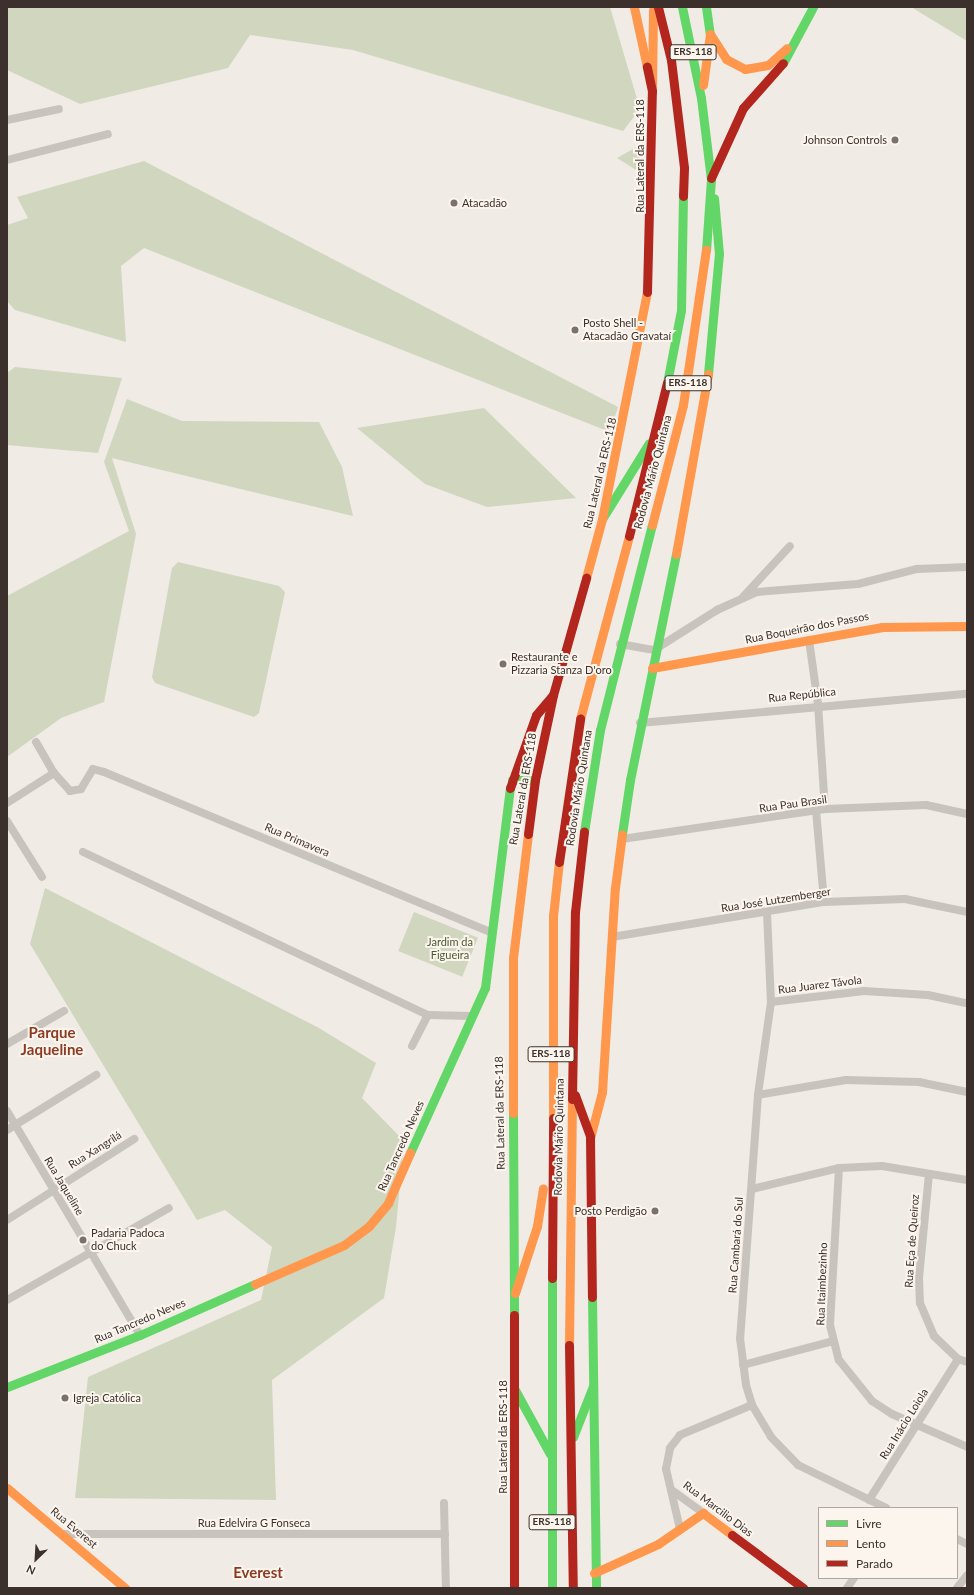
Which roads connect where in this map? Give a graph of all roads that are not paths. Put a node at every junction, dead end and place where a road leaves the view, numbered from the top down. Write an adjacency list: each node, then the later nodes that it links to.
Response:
1 (634, 7): 9 (main road, Rua Lateral da ERS-118)
2 (653, 7): 9 (main road)
3 (658, 7): 16 (main road, Rodovia Mário Quintana / ERS-118)
4 (682, 7): 10 (main road, Rodovia Mário Quintana / ERS-118)
5 (706, 7): 7 (main road)
6 (813, 7): 8 (main road)
7 (710, 34): 8 (main road); 10 (main road)
8 (800, 34): 15 (main road)
9 (652, 91): 17 (main road, Rua Lateral da ERS-118)
10 (701, 98): 15 (main road, Rodovia Mário Quintana / ERS-118)
11 (59, 109): 12 (street)
12 (7, 120)
13 (108, 134): 14 (street)
14 (7, 160)
15 (711, 179): 23 (main road, Rodovia Mário Quintana / ERS-118); 24 (main road)
16 (658, 428): 17 (main road); 63 (main road, Rodovia Mário Quintana / ERS-118)
17 (602, 519): 27 (main road, Rua Lateral da ERS-118)
18 (790, 546): 20 (street)
19 (967, 567): 20 (street)
20 (742, 597): 24 (street)
21 (967, 626): 22 (main road, Rua Boqueirão dos Passos)
22 (809, 640): 25 (main road, Rua Boqueirão dos Passos); 28 (street)
23 (620, 644): 24 (street); 55 (main road, Rodovia Mário Quintana / ERS-118)
24 (654, 650): 25 (main road)
25 (652, 668): 29 (main road)
26 (967, 694): 28 (street, Rua República)
27 (553, 695): 32 (main road, Rua Tancredo Neves); 33 (main road, Rua Lateral da ERS-118)
28 (818, 704): 29 (street, Rua República); 35 (street)
29 (640, 723): 39 (main road)
30 (36, 742): 31 (street)
31 (54, 773): 34 (street); 45 (street, Rua Primavera)
32 (512, 780): 33 (main road); 45 (main road, Rua Tancredo Neves)
33 (535, 780): 72 (main road, Rua Lateral da ERS-118)
34 (7, 803)
35 (825, 809): 36 (street, Rua Pau Brasil); 37 (street, Rua Pau Brasil)
36 (816, 810): 39 (street, Rua Pau Brasil); 42 (street)
37 (967, 814)
38 (7, 822): 41 (street)
39 (622, 838): 46 (main road)
40 (83, 852): 50 (street)
41 (42, 878)
42 (824, 902): 43 (street, Rua José Lutzemberger); 44 (street, Rua José Lutzemberger)
43 (768, 912): 46 (street, Rua José Lutzemberger); 47 (street, Rua Cambará do Sul)
44 (967, 912)
45 (492, 933): 51 (main road, Rua Tancredo Neves)
46 (612, 937): 61 (main road)
47 (770, 1002): 48 (street, Rua Juarez Távola); 57 (street, Rua Cambará do Sul)
48 (967, 1003)
49 (64, 1011): 52 (street)
50 (428, 1015): 51 (street); 53 (street)
51 (472, 1016): 74 (main road, Rua Tancredo Neves)
52 (7, 1044)
53 (412, 1046)
54 (96, 1075): 59 (street)
55 (571, 1087): 61 (main road); 84 (main road, Rodovia Mário Quintana / ERS-118)
56 (967, 1092): 57 (street)
57 (758, 1096): 68 (street, Rua Cambará do Sul)
58 (7, 1111): 59 (street, Rua Jaqueline)
59 (15, 1124): 60 (street); 67 (street, Rua Jaqueline)
60 (7, 1130)
61 (590, 1136): 79 (main road)
62 (134, 1139): 67 (street, Rua Xangrilá)
63 (551, 1150): 72 (main road); 86 (main road, Rodovia Mário Quintana / ERS-118)
64 (839, 1168): 65 (street); 68 (street); 75 (street, Rua Itaimbezinho)
65 (929, 1174): 66 (street); 76 (street, Rua Eça de Queiroz)
66 (967, 1180)
67 (53, 1189): 70 (street, Rua Xangrilá); 71 (street, Rua Jaqueline)
68 (752, 1189): 78 (street, Rua Cambará do Sul)
69 (169, 1208): 71 (street)
70 (7, 1220)
71 (90, 1252): 73 (street); 74 (street, Rua Jaqueline)
72 (515, 1293): 81 (main road, Rua Lateral da ERS-118)
73 (7, 1300)
74 (140, 1335): 80 (main road, Rua Tancredo Neves)
75 (832, 1341): 78 (street); 83 (street, Rua Itaimbezinho)
76 (958, 1359): 77 (street, Rua Eça de Queiroz); 83 (street, Rua Inácio Loiola)
77 (967, 1362)
78 (743, 1366): 82 (street, Rua Cambará do Sul)
79 (593, 1386): 84 (main road); 98 (main road)
80 (7, 1387)
81 (515, 1390): 86 (main road); 103 (main road, Rua Lateral da ERS-118)
82 (752, 1405): 88 (street, Rua Marcilio Dias); 89 (street, Rua Cambará do Sul)
83 (915, 1425): 85 (street, Rua Itaimbezinho); 89 (street, Rua Inácio Loiola)
84 (570, 1444): 105 (main road, Rodovia Mário Quintana / ERS-118)
85 (967, 1447)
86 (551, 1456): 104 (main road, Rodovia Mário Quintana / ERS-118)
87 (7, 1488): 94 (main road, Rua Everest)
88 (673, 1491): 92 (street, Rua Marcilio Dias); 93 (street)
89 (870, 1500): 91 (street, Rua Cambará do Sul)
90 (444, 1503): 95 (street)
91 (884, 1507)
92 (703, 1513): 93 (main road); 107 (main road, Rua Marcilio Dias)
93 (680, 1529): 98 (main road)
94 (63, 1534): 95 (street, Rua Edelvira G Fonseca); 101 (main road, Rua Everest)
95 (445, 1534): 102 (street)
96 (958, 1540): 97 (street)
97 (967, 1544)
98 (594, 1573): 106 (main road)
99 (967, 1575): 109 (street)
100 (853, 1579): 108 (street)
101 (125, 1588)
102 (446, 1588)
103 (514, 1588)
104 (552, 1588)
105 (573, 1588)
106 (596, 1588)
107 (803, 1588)
108 (847, 1588)
109 (957, 1588)

